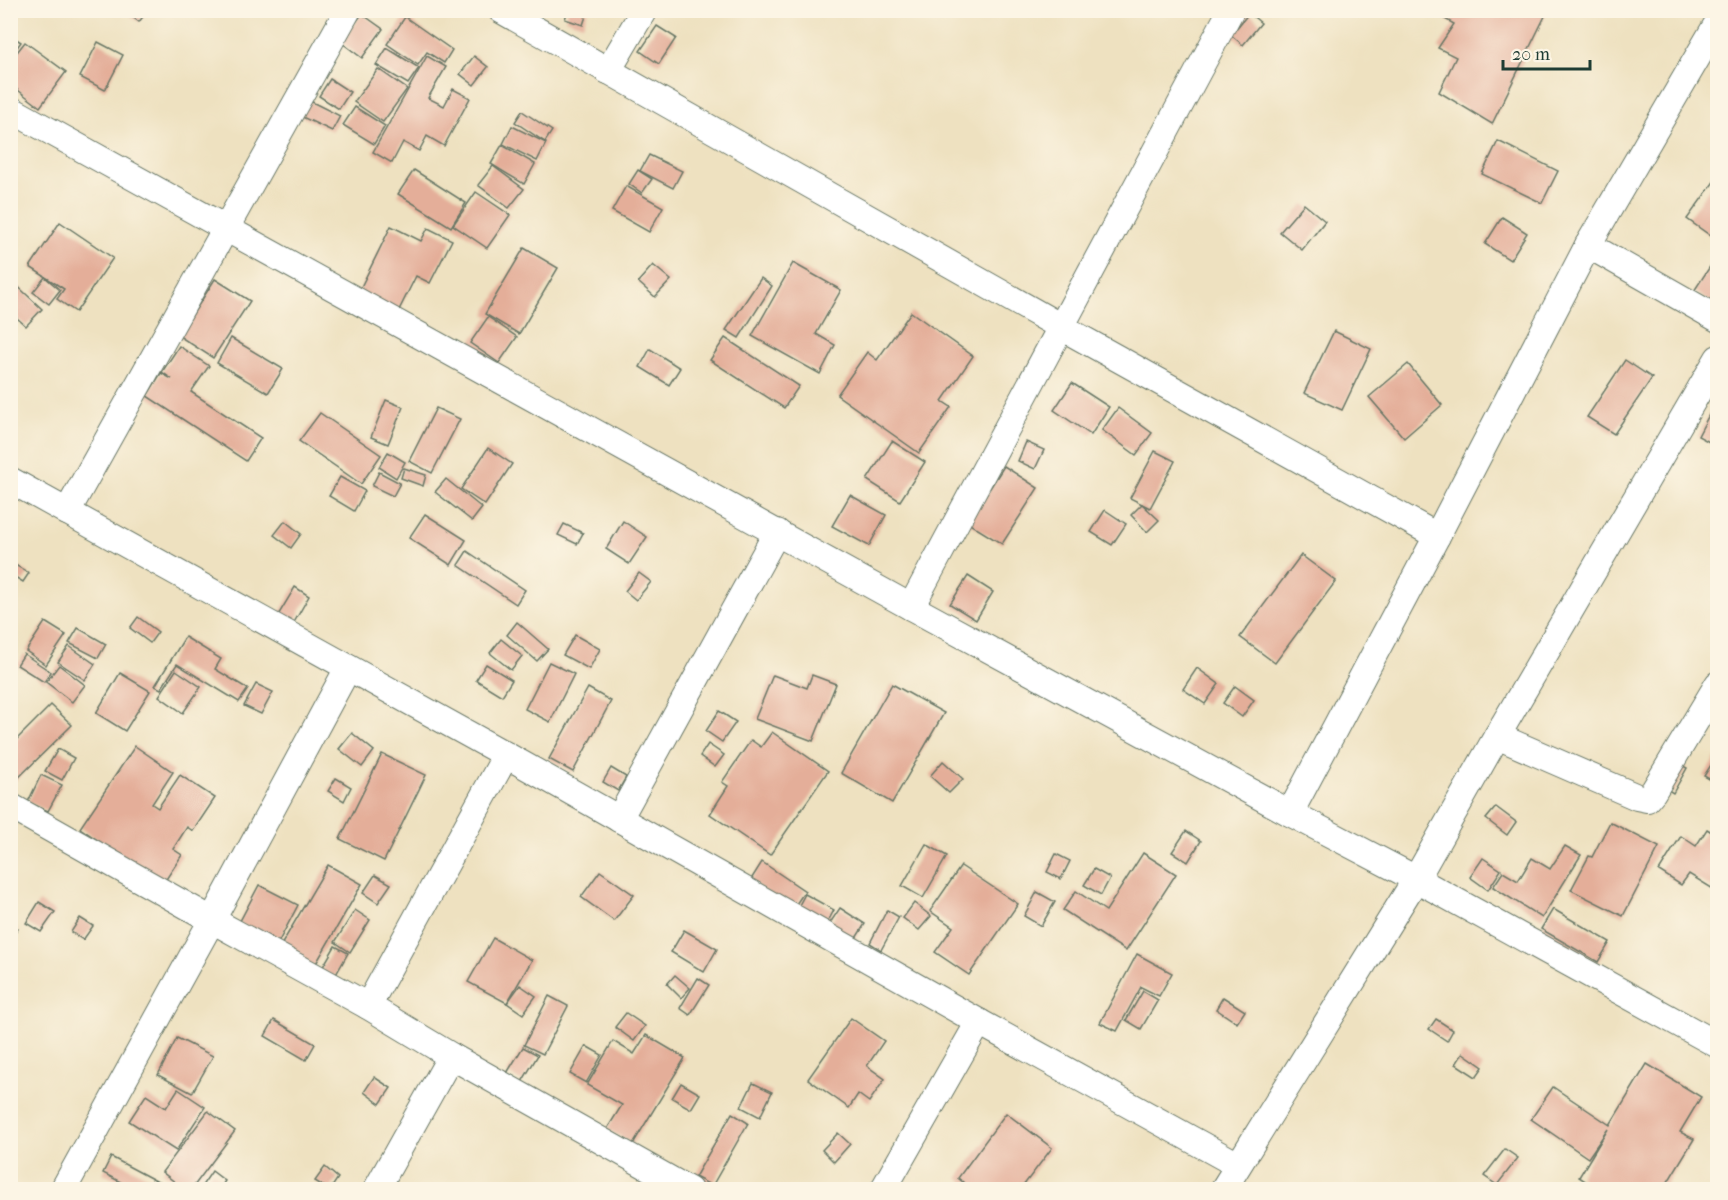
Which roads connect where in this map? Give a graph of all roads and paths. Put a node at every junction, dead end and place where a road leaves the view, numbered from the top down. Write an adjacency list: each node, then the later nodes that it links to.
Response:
1 (348, 10): 8 (street)
2 (501, 10): 6 (street)
3 (644, 10): 6 (street)
4 (1231, 10): 11 (street)
5 (1718, 22): 9 (street)
6 (608, 71): 11 (street)
7 (10, 109): 8 (street)
8 (227, 227): 14 (street); 15 (street)
9 (1588, 245): 10 (street); 16 (street)
10 (1718, 319)
11 (1063, 328): 16 (street); 17 (street)
12 (1718, 358): 20 (street)
13 (10, 480): 14 (street)
14 (67, 512): 18 (street)
15 (777, 532): 17 (street); 24 (street)
16 (1437, 536): 23 (street)
17 (911, 607): 23 (street)
18 (348, 668): 21 (street); 26 (street)
19 (1718, 684): 20 (street)
20 (1497, 736): 25 (street)
21 (506, 755): 24 (street); 27 (street)
22 (10, 806): 26 (street)
23 (1290, 813): 25 (street)
24 (620, 819): 28 (street)
25 (1416, 879): 29 (street); 31 (street)
26 (212, 920): 27 (street); 32 (street)
27 (368, 1006): 30 (street)
28 (980, 1022): 31 (street); 35 (street)
29 (1718, 1045)
30 (451, 1056): 33 (street); 34 (street)
31 (1238, 1165): 36 (street)
32 (63, 1190)
33 (376, 1190)
34 (689, 1190)
35 (883, 1190)
36 (1223, 1190)

